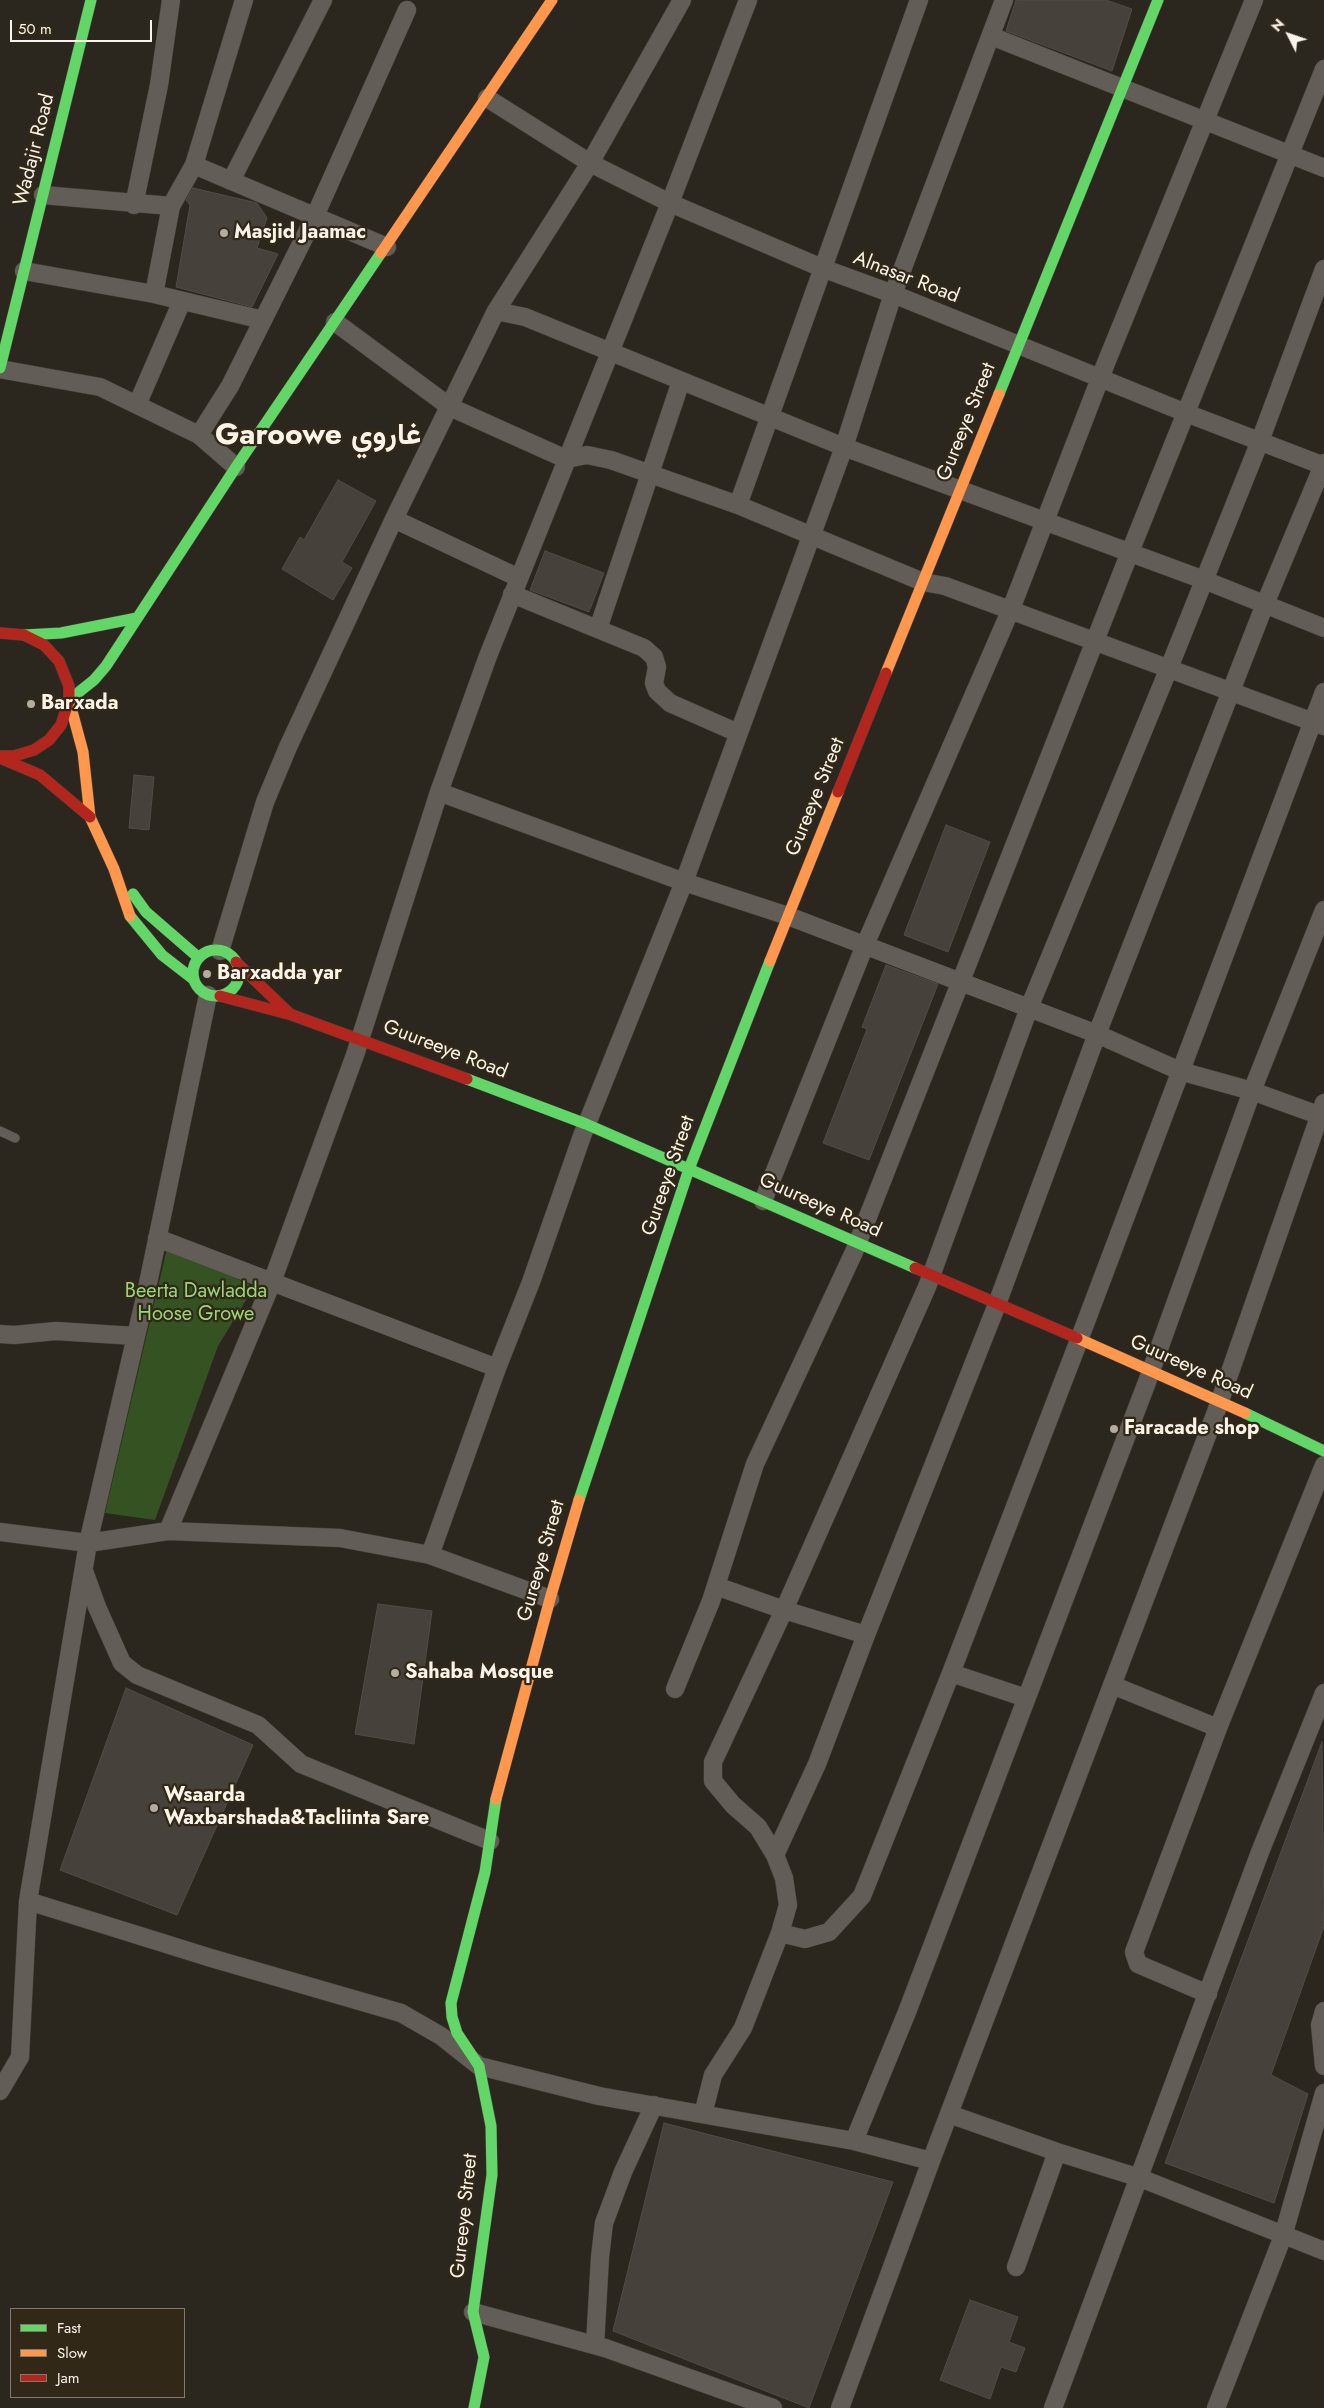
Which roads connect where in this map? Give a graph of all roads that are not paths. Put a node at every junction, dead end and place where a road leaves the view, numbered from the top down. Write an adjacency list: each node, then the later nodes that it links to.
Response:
1 (91, 0): 23 (street, Wadajir Road)
2 (171, 0): 25 (street)
3 (244, 0): 20 (street)
4 (323, 0): 22 (street)
5 (552, 0): 16 (street)
6 (682, 0): 19 (street)
7 (748, 0): 24 (street)
8 (919, 0): 29 (street)
9 (1004, 0): 13 (street)
10 (1254, 0): 17 (street)
11 (1154, 1): 15 (street, Gureeye Street)
12 (407, 10): 27 (street)
13 (990, 36): 15 (street); 33 (street)
14 (1324, 69): 18 (street)
15 (1121, 88): 17 (street); 38 (street, Gureeye Street)
16 (487, 98): 19 (street, Alnasar Road); 28 (street)
17 (1204, 120): 18 (street); 41 (street)
18 (1290, 154): 21 (street); 45 (street)
19 (590, 163): 24 (street, Alnasar Road); 35 (street)
20 (194, 165): 22 (street); 26 (street)
21 (1324, 168)
22 (231, 181): 27 (street)
23 (43, 195): 25 (street); 31 (street, Wadajir Road)
24 (670, 203): 29 (street, Alnasar Road); 39 (street)
25 (134, 205): 26 (street)
26 (171, 206): 32 (street)
27 (315, 216): 28 (street); 36 (street)
28 (387, 247): 37 (street)
29 (822, 268): 33 (street, Alnasar Road); 46 (street)
30 (1324, 269): 48 (street)
31 (24, 271): 32 (street); 40 (street, Wadajir Road)
32 (154, 294): 34 (street)
33 (893, 294): 38 (street, Alnasar Road); 49 (street)
34 (182, 301): 36 (street); 43 (street)
35 (496, 311): 39 (street); 44 (street)
36 (263, 320): 47 (street)
37 (335, 322): 44 (street); 52 (street)
38 (1017, 346): 41 (street, Alnasar Road); 54 (street, Gureeye Street)
39 (610, 352): 42 (street); 50 (street)
40 (0, 368): 43 (street)
41 (1100, 378): 45 (street, Alnasar Road); 57 (street)
42 (681, 381): 46 (street); 53 (street)
43 (137, 405): 47 (street)
44 (450, 407): 50 (street); 56 (street)
45 (1186, 413): 48 (street, Alnasar Road); 59 (street)
46 (769, 416): 49 (street); 55 (street)
47 (199, 435): 52 (street)
48 (1260, 441): 51 (street, Alnasar Road); 60 (street)
49 (844, 446): 54 (street); 58 (street)
50 (566, 459): 53 (street); 62 (street)
51 (1324, 464): 63 (street)
52 (236, 466): 65 (street)
53 (648, 474): 55 (street); 67 (street)
54 (959, 489): 57 (street); 61 (street, Gureeye Street)
55 (738, 506): 58 (street)
56 (394, 519): 62 (street); 85 (street)
57 (1045, 521): 59 (street); 64 (street)
58 (811, 536): 61 (street); 76 (street)
59 (1130, 552): 60 (street); 70 (street)
60 (1204, 580): 63 (street); 71 (street)
61 (922, 582): 64 (street); 83 (street, Gureeye Street)
62 (516, 586): 67 (street); 78 (street)
63 (1266, 604): 66 (street); 72 (street)
64 (1011, 609): 70 (street); 84 (street)
65 (137, 618): 69 (street); 74 (street)
66 (1324, 628)
67 (598, 629): 76 (street)
68 (2, 630): 69 (street)
69 (24, 635): 74 (street)
70 (1095, 640): 71 (street); 89 (street)
71 (1169, 668): 72 (street); 91 (street)
72 (1232, 691): 75 (street); 93 (street)
73 (1324, 692): 75 (street)
74 (69, 700): 77 (street); 79 (street)
75 (1318, 724): 95 (street)
76 (738, 733): 81 (street)
77 (0, 757): 79 (street)
78 (439, 792): 81 (street); 94 (street)
79 (90, 817): 80 (street)
80 (114, 869): 86 (street); 88 (street)
81 (684, 882): 83 (street); 98 (street)
82 (1324, 910): 96 (street)
83 (788, 916): 84 (street); 101 (street, Gureeye Street)
84 (865, 945): 89 (street); 102 (street)
85 (220, 950): 86 (street); 87 (street)
86 (199, 958): 88 (street)
87 (236, 962): 90 (street); 92 (street)
88 (193, 979): 90 (street)
89 (960, 980): 91 (street); 104 (street)
90 (214, 996): 92 (street, Guureeye Road); 103 (street)
91 (1029, 1008): 93 (street); 105 (street)
92 (292, 1015): 94 (street, Guureeye Road)
93 (1097, 1034): 95 (street); 107 (street)
94 (360, 1038): 98 (street, Guureeye Road); 106 (street)
95 (1180, 1071): 96 (street); 110 (street)
96 (1252, 1091): 97 (street); 112 (street)
97 (1322, 1112): 113 (street)
98 (586, 1124): 101 (street, Guureeye Road); 111 (street)
99 (0, 1131): 100 (lane)
100 (15, 1138)
101 (689, 1169): 102 (street, Guureeye Road); 122 (street, Gureeye Street)
102 (763, 1201): 104 (street, Guureeye Road)
103 (157, 1238): 106 (street); 109 (street)
104 (858, 1242): 105 (street, Guureeye Road); 121 (street)
105 (931, 1275): 107 (street, Guureeye Road); 123 (street)
106 (272, 1282): 111 (street); 116 (street)
107 (997, 1304): 110 (street, Guureeye Road); 124 (street)
108 (0, 1334): 109 (street)
109 (135, 1336): 118 (street)
110 (1079, 1340): 112 (street, Guureeye Road); 125 (street)
111 (497, 1368): 119 (street)
112 (1151, 1371): 113 (street, Guureeye Road); 129 (street)
113 (1220, 1401): 114 (street, Guureeye Road); 126 (street)
114 (1324, 1451)
115 (1324, 1465): 130 (street)
116 (168, 1531): 118 (street); 119 (street)
117 (0, 1532): 118 (street)
118 (88, 1543): 120 (street)
119 (430, 1555): 122 (street)
120 (83, 1567): 131 (street); 133 (street)
121 (716, 1586): 123 (street); 127 (street)
122 (550, 1599): 131 (street, Gureeye Street)
123 (784, 1610): 124 (street); 132 (street)
124 (866, 1635): 132 (street)
125 (951, 1673): 129 (street); 134 (street)
126 (1112, 1685): 130 (street); 143 (street)
127 (675, 1689)
128 (1324, 1693): 135 (street)
129 (1026, 1698): 144 (street)
130 (1218, 1728): 135 (street)
131 (490, 1841): 137 (street, Gureeye Street)
132 (775, 1855): 134 (street)
133 (28, 1901): 137 (street); 139 (street)
134 (780, 1932): 142 (street)
135 (1208, 1994): 147 (street)
136 (1324, 2011): 138 (street)
137 (479, 2066): 141 (street); 151 (street, Gureeye Street)
138 (1324, 2066)
139 (0, 2091)
140 (1324, 2093): 148 (street)
141 (654, 2105): 142 (street); 152 (street)
142 (703, 2114): 144 (street)
143 (950, 2114): 145 (street); 146 (street)
144 (854, 2141): 146 (street)
145 (1057, 2152): 147 (street); 150 (street)
146 (931, 2161): 155 (street)
147 (1140, 2178): 148 (street); 156 (street)
148 (1283, 2236): 149 (street); 157 (street)
149 (1324, 2251)
150 (1016, 2267)
151 (473, 2312): 152 (street); 153 (street, Gureeye Street)
152 (595, 2345): 154 (street)
153 (474, 2408)
154 (773, 2408)
155 (840, 2408)
156 (1053, 2408)
157 (1216, 2408)

